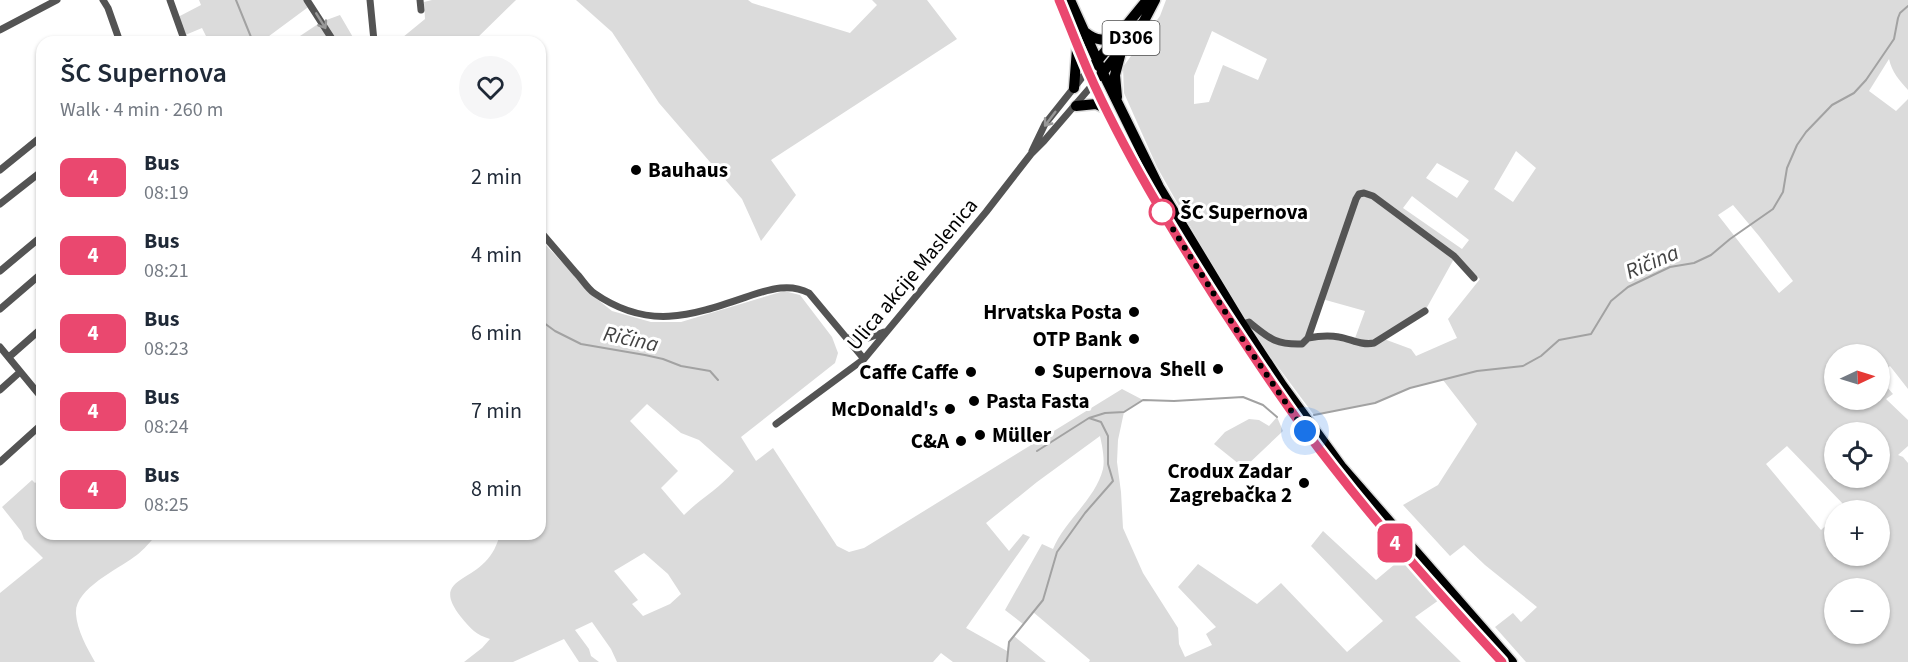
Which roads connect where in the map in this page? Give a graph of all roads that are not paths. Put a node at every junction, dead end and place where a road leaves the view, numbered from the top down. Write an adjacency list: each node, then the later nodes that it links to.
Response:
1 (57, 0): 12 (street)
2 (103, 0): 15 (street)
3 (170, 0): 16 (street)
4 (307, 0): 17 (street, one-way to 17)
5 (370, 0): 18 (street)
6 (420, 0): 11 (street)
7 (1059, 0): 19 (main road)
8 (1070, 0): 13 (main road)
9 (1147, 0): 14 (main road, D306)
10 (1155, 0): 20 (main road, D306)
11 (421, 10)
12 (0, 30)
13 (1084, 32): 14 (main road); 21 (main road)
14 (1119, 35): 21 (main road, D306)
15 (118, 36)
16 (183, 36)
17 (330, 36)
18 (374, 36)
19 (1078, 46): 22 (main road); 25 (main road)
20 (1122, 50): 23 (main road, D306); 27 (main road)
21 (1097, 61): 22 (main road); 23 (main road)
22 (1088, 70): 24 (main road); 25 (street, Ulica akcije Maslenica)
23 (1103, 74): 24 (main road); 27 (main road)
24 (1094, 83): 26 (street, Ulica akcije Maslenica); 27 (main road)
25 (1074, 88): 29 (street, Ulica akcije Maslenica, one-way to 29)
26 (1076, 106): 27 (main road); 29 (street, Ulica akcije Maslenica)
27 (1112, 106): 40 (main road); 54 (main road)
28 (36, 141): 30 (street)
29 (1031, 154): 41 (street, Ulica akcije Maslenica)
30 (0, 170)
31 (36, 176): 32 (street)
32 (0, 204)
33 (546, 238): 43 (street)
34 (36, 241): 35 (street)
35 (0, 271)
36 (36, 278): 38 (street)
37 (1474, 278): 44 (street)
38 (0, 309)
39 (1425, 311): 44 (street)
40 (1242, 324): 44 (street); 55 (main road)
41 (886, 331): 43 (street); 47 (street, Ulica akcije Maslenica)
42 (36, 333): 46 (street)
43 (847, 338): 47 (street)
44 (1308, 338)
45 (0, 347): 46 (street)
46 (9, 357): 48 (street)
47 (864, 359): 51 (street, Ulica akcije Maslenica)
48 (20, 372): 49 (street); 50 (street)
49 (0, 390)
50 (36, 391)
51 (776, 424)
52 (36, 429): 53 (street)
53 (0, 462)
54 (1502, 662)
55 (1512, 662)

